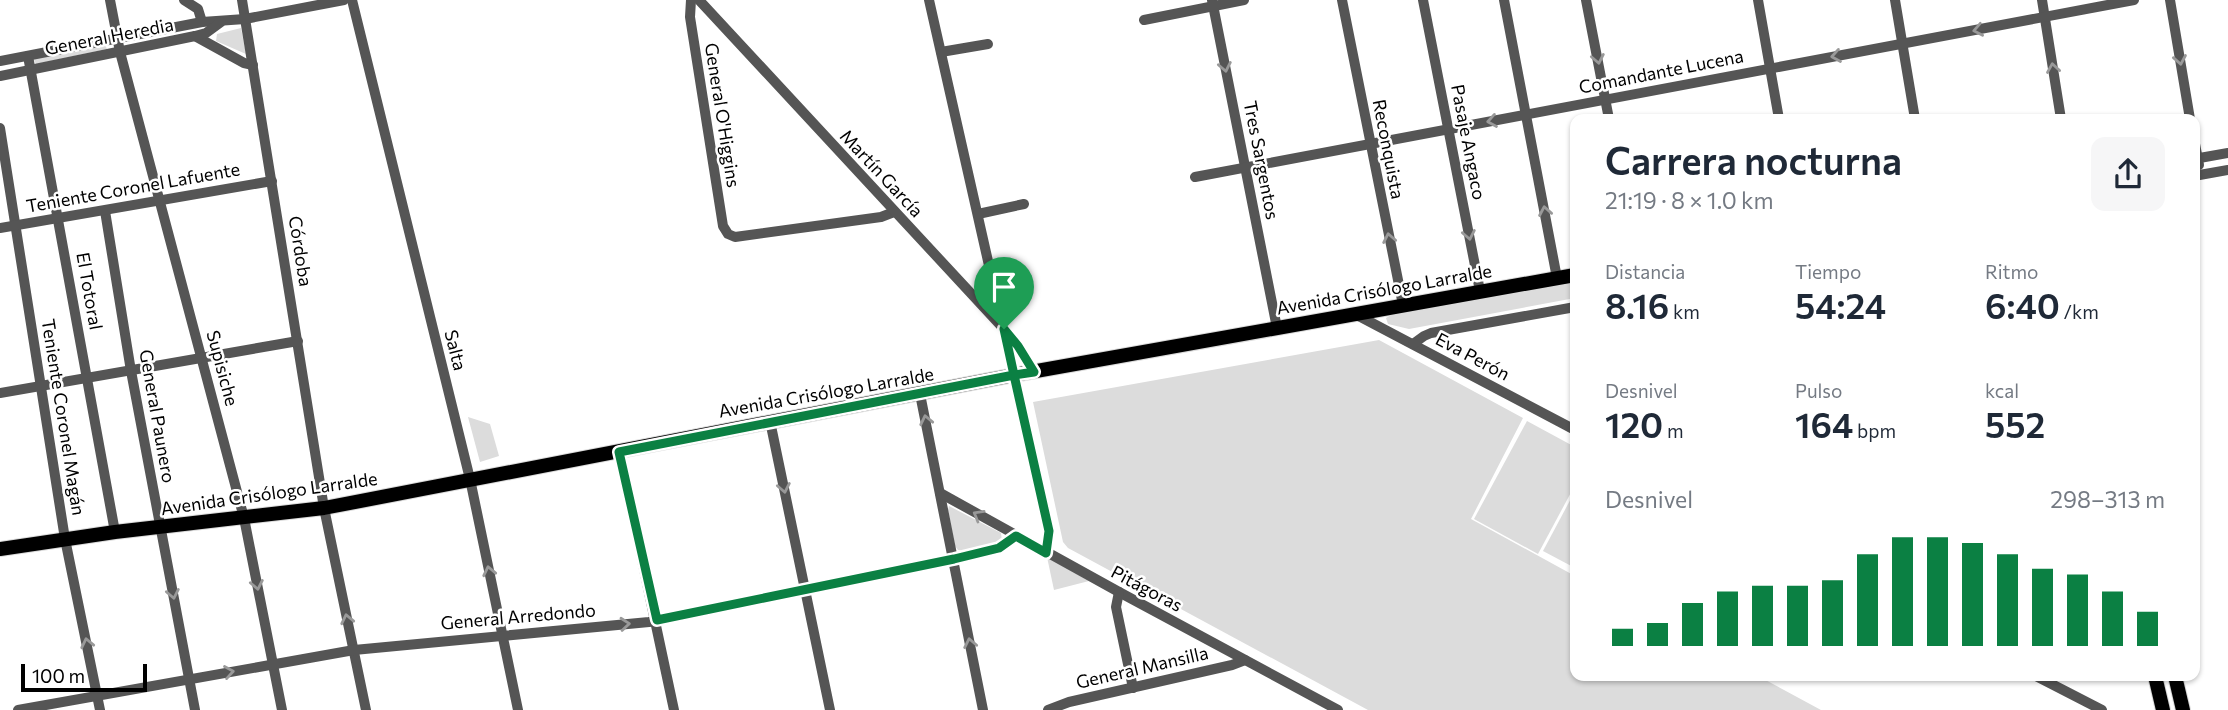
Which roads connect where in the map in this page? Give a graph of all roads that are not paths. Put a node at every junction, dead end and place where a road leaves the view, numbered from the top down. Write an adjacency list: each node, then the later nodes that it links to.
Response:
1 (110, 0): 26 (street)
2 (184, 0): 23 (street)
3 (242, 0): 21 (street, Córdoba)
4 (344, 0): 21 (street, General Heredia)
5 (352, 0): 83 (street, Salta)
6 (691, 0): 57 (street, General O'Higgins)
7 (699, 0): 57 (street, Martín García)
8 (929, 0): 30 (street)
9 (1244, 0): 19 (street)
10 (1342, 0): 46 (street, Reconquista)
11 (1423, 0): 45 (street, Pasaje Angaco)
12 (1504, 0): 43 (street)
13 (1586, 0): 37 (street, one-way to 37)
14 (1758, 0): 34 (street)
15 (1895, 0): 28 (street)
16 (2042, 0): 20 (street)
17 (2134, 0): 20 (street, Comandante Lucena)
18 (2170, 0): 42 (street, one-way to 42)
19 (1213, 3): 22 (street); 49 (street, Tres Sargentos, one-way to 49)
20 (2045, 17): 28 (street, Comandante Lucena, one-way to 28); 41 (street, one-way to 20)
21 (245, 19): 24 (street, General Heredia); 33 (street, Córdoba)
22 (1144, 20)
23 (202, 22): 24 (street, General Heredia); 26 (street, General Heredia)
24 (221, 22): 25 (street, General Heredia)
25 (195, 36): 29 (street, General Heredia); 33 (street)
26 (117, 38): 29 (street, Supisiche); 31 (street, General Heredia)
27 (988, 44): 30 (street)
28 (1903, 44): 34 (street, Comandante Lucena, one-way to 34); 40 (street)
29 (120, 52): 35 (street, General Heredia); 54 (street, Supisiche)
30 (941, 52): 58 (street)
31 (28, 56): 32 (street, General Heredia); 35 (street, El Totoral)
32 (0, 61)
33 (253, 65): 53 (street, Córdoba)
34 (1770, 67): 37 (street, Comandante Lucena); 39 (street)
35 (31, 69): 36 (street, General Heredia); 59 (street, El Totoral)
36 (0, 76)
37 (1606, 101): 38 (street); 43 (street, Comandante Lucena)
38 (1608, 114)
39 (1778, 114)
40 (1914, 114)
41 (2060, 114)
42 (2189, 114)
43 (1527, 115): 45 (street, Comandante Lucena, one-way to 45); 63 (street, one-way to 43)
44 (0, 128): 60 (street, Teniente Coronel Magán)
45 (1448, 129): 46 (street, Comandante Lucena); 64 (street, Pasaje Angaco, one-way to 64)
46 (1370, 143): 49 (street, Comandante Lucena); 65 (street, Reconquista, one-way to 46)
47 (2228, 153): 48 (street)
48 (2200, 158)
49 (1245, 166): 52 (street, Comandante Lucena); 68 (street, Tres Sargentos)
50 (2228, 170): 51 (street)
51 (2200, 175)
52 (1195, 177)
53 (272, 181): 54 (street, Teniente Coronel Lafuente); 70 (street, Córdoba)
54 (161, 201): 56 (street, Teniente Coronel Lafuente); 72 (street, Supisiche)
55 (1024, 204): 58 (street)
56 (104, 211): 59 (street, Teniente Coronel Lafuente); 73 (street, General Paunero)
57 (894, 212): 69 (street, Martín García)
58 (978, 214): 69 (street)
59 (59, 218): 60 (street, Teniente Coronel Lafuente); 75 (street, El Totoral)
60 (16, 225): 61 (street, Teniente Coronel Lafuente); 77 (street, Teniente Coronel Magán)
61 (0, 228)
62 (1570, 276): 63 (main road, Avenida Crisólogo Larralde)
63 (1557, 278): 64 (main road, Avenida Crisólogo Larralde)
64 (1480, 291): 65 (main road, Avenida Crisólogo Larralde)
65 (1403, 304): 67 (main road, Avenida Crisólogo Larralde)
66 (1570, 308): 71 (street)
67 (1355, 314): 68 (main road, Avenida Crisólogo Larralde); 71 (street, Eva Perón)
68 (1278, 328): 74 (main road, Avenida Crisólogo Larralde)
69 (1004, 329): 74 (street, Martín García); 76 (street)
70 (298, 341): 72 (street); 85 (street, Córdoba)
71 (1413, 344): 81 (street, Eva Perón)
72 (202, 359): 73 (street); 86 (street, Supisiche)
73 (131, 372): 75 (street); 87 (street, General Paunero)
74 (1034, 372): 76 (main road, Avenida Crisólogo Larralde)
75 (88, 379): 77 (street); 88 (street, El Totoral)
76 (1015, 379): 79 (main road, Avenida Crisólogo Larralde); 92 (street)
77 (42, 387): 78 (street); 90 (street, Teniente Coronel Magán)
78 (0, 393)
79 (920, 394): 80 (main road, Avenida Crisólogo Larralde); 84 (street, one-way to 79)
80 (771, 421): 82 (main road, Avenida Crisólogo Larralde); 94 (street, one-way to 94)
81 (1570, 427)
82 (619, 452): 83 (main road, Avenida Crisólogo Larralde); 96 (street)
83 (470, 480): 85 (main road, Avenida Crisólogo Larralde); 97 (street, Salta, one-way to 83)
84 (940, 493): 89 (street, Pitágoras, one-way to 84); 93 (street)
85 (324, 509): 86 (main road, Avenida Crisólogo Larralde); 98 (street, Córdoba, one-way to 85)
86 (244, 518): 87 (main road, Avenida Crisólogo Larralde); 100 (street, Supisiche, one-way to 100)
87 (160, 527): 88 (main road, Avenida Crisólogo Larralde); 101 (street, General Paunero, one-way to 101)
88 (115, 532): 90 (main road, Avenida Crisólogo Larralde)
89 (1016, 536): 92 (street, Pitágoras); 93 (street, General Arredondo)
90 (65, 539): 91 (main road, Avenida Crisólogo Larralde); 106 (street, Teniente Coronel Magán, one-way to 90)
91 (0, 549)
92 (1046, 553): 95 (street, Pitágoras)
93 (954, 559): 94 (street, General Arredondo); 115 (street, one-way to 93)
94 (804, 589): 96 (street, General Arredondo); 114 (street)
95 (1119, 592): 99 (street, Pitágoras); 105 (street)
96 (657, 620): 97 (street, General Arredondo, one-way to 96); 113 (street)
97 (503, 635): 98 (street, General Arredondo); 112 (street, Salta)
98 (354, 650): 100 (street, General Arredondo); 111 (street, Córdoba)
99 (1245, 660): 105 (street, General Mansilla); 117 (street, Pitágoras)
100 (273, 664): 101 (street, General Arredondo, one-way to 100); 110 (street, Supisiche)
101 (189, 679): 106 (street, General Arredondo); 109 (street, General Paunero)
102 (2046, 681): 118 (street)
103 (2156, 681): 119 (main road)
104 (2176, 681): 120 (main road)
105 (1133, 688): 116 (street, General Mansilla)
106 (98, 696): 107 (street, General Arredondo); 108 (street, Teniente Coronel Magán)
107 (18, 710)
108 (100, 710)
109 (195, 710)
110 (282, 710)
111 (366, 710)
112 (518, 710)
113 (674, 710)
114 (830, 710)
115 (984, 710)
116 (1048, 710)
117 (1338, 710)
118 (2102, 710)
119 (2163, 710)
120 (2183, 710)

